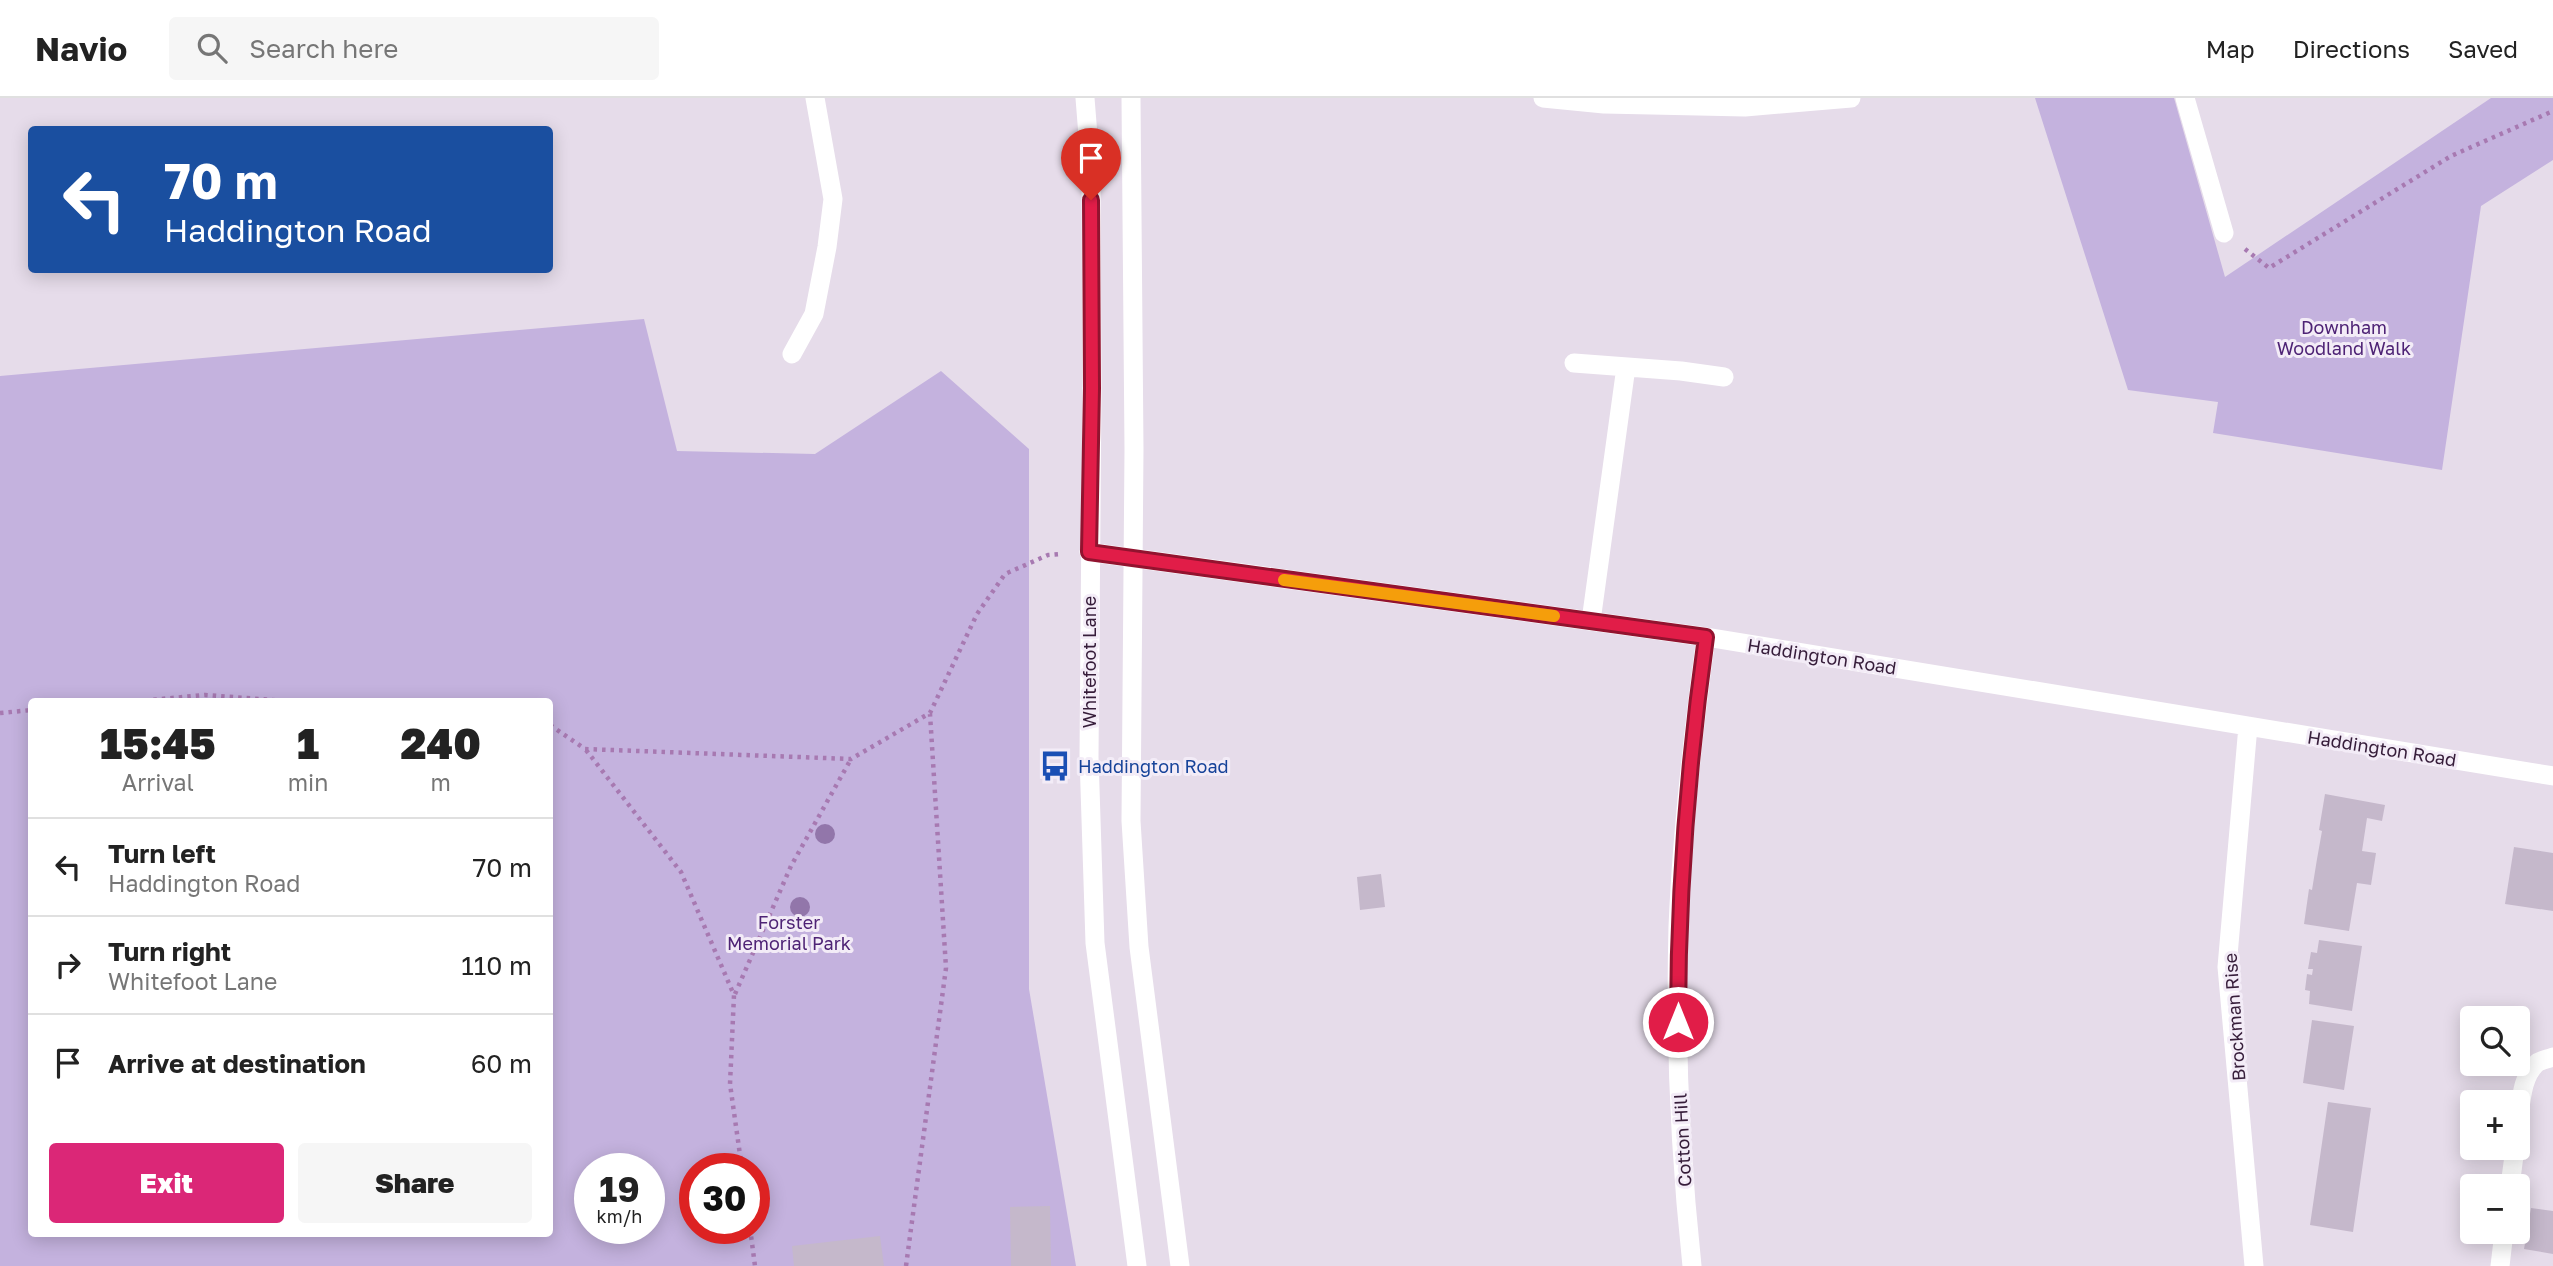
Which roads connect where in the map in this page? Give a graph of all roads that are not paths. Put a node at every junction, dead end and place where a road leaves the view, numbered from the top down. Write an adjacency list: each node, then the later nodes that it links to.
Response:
1 (815, 98): 8 (street)
2 (1085, 98): 12 (street, Whitefoot Lane)
3 (1131, 98): 13 (street)
4 (1543, 98): 5 (street)
5 (1851, 98)
6 (2185, 98): 7 (street)
7 (2224, 233)
8 (792, 354)
9 (1574, 363): 10 (street)
10 (1626, 367): 11 (street); 14 (street)
11 (1724, 377)
12 (1089, 552): 13 (street, Haddington Road); 21 (street, Whitefoot Lane)
13 (1134, 559): 14 (street, Haddington Road); 22 (street)
14 (1591, 621): 15 (street, Haddington Road)
15 (1706, 637): 16 (street, Haddington Road); 23 (street, Cotton Hill)
16 (2248, 726): 17 (street, Haddington Road); 24 (street, Brockman Rise)
17 (2553, 776)
18 (2553, 1057): 19 (street)
19 (2524, 1090)
20 (2503, 1244): 25 (street)
21 (1137, 1266)
22 (1180, 1266)
23 (1692, 1266)
24 (2254, 1266)
25 (2500, 1266)

